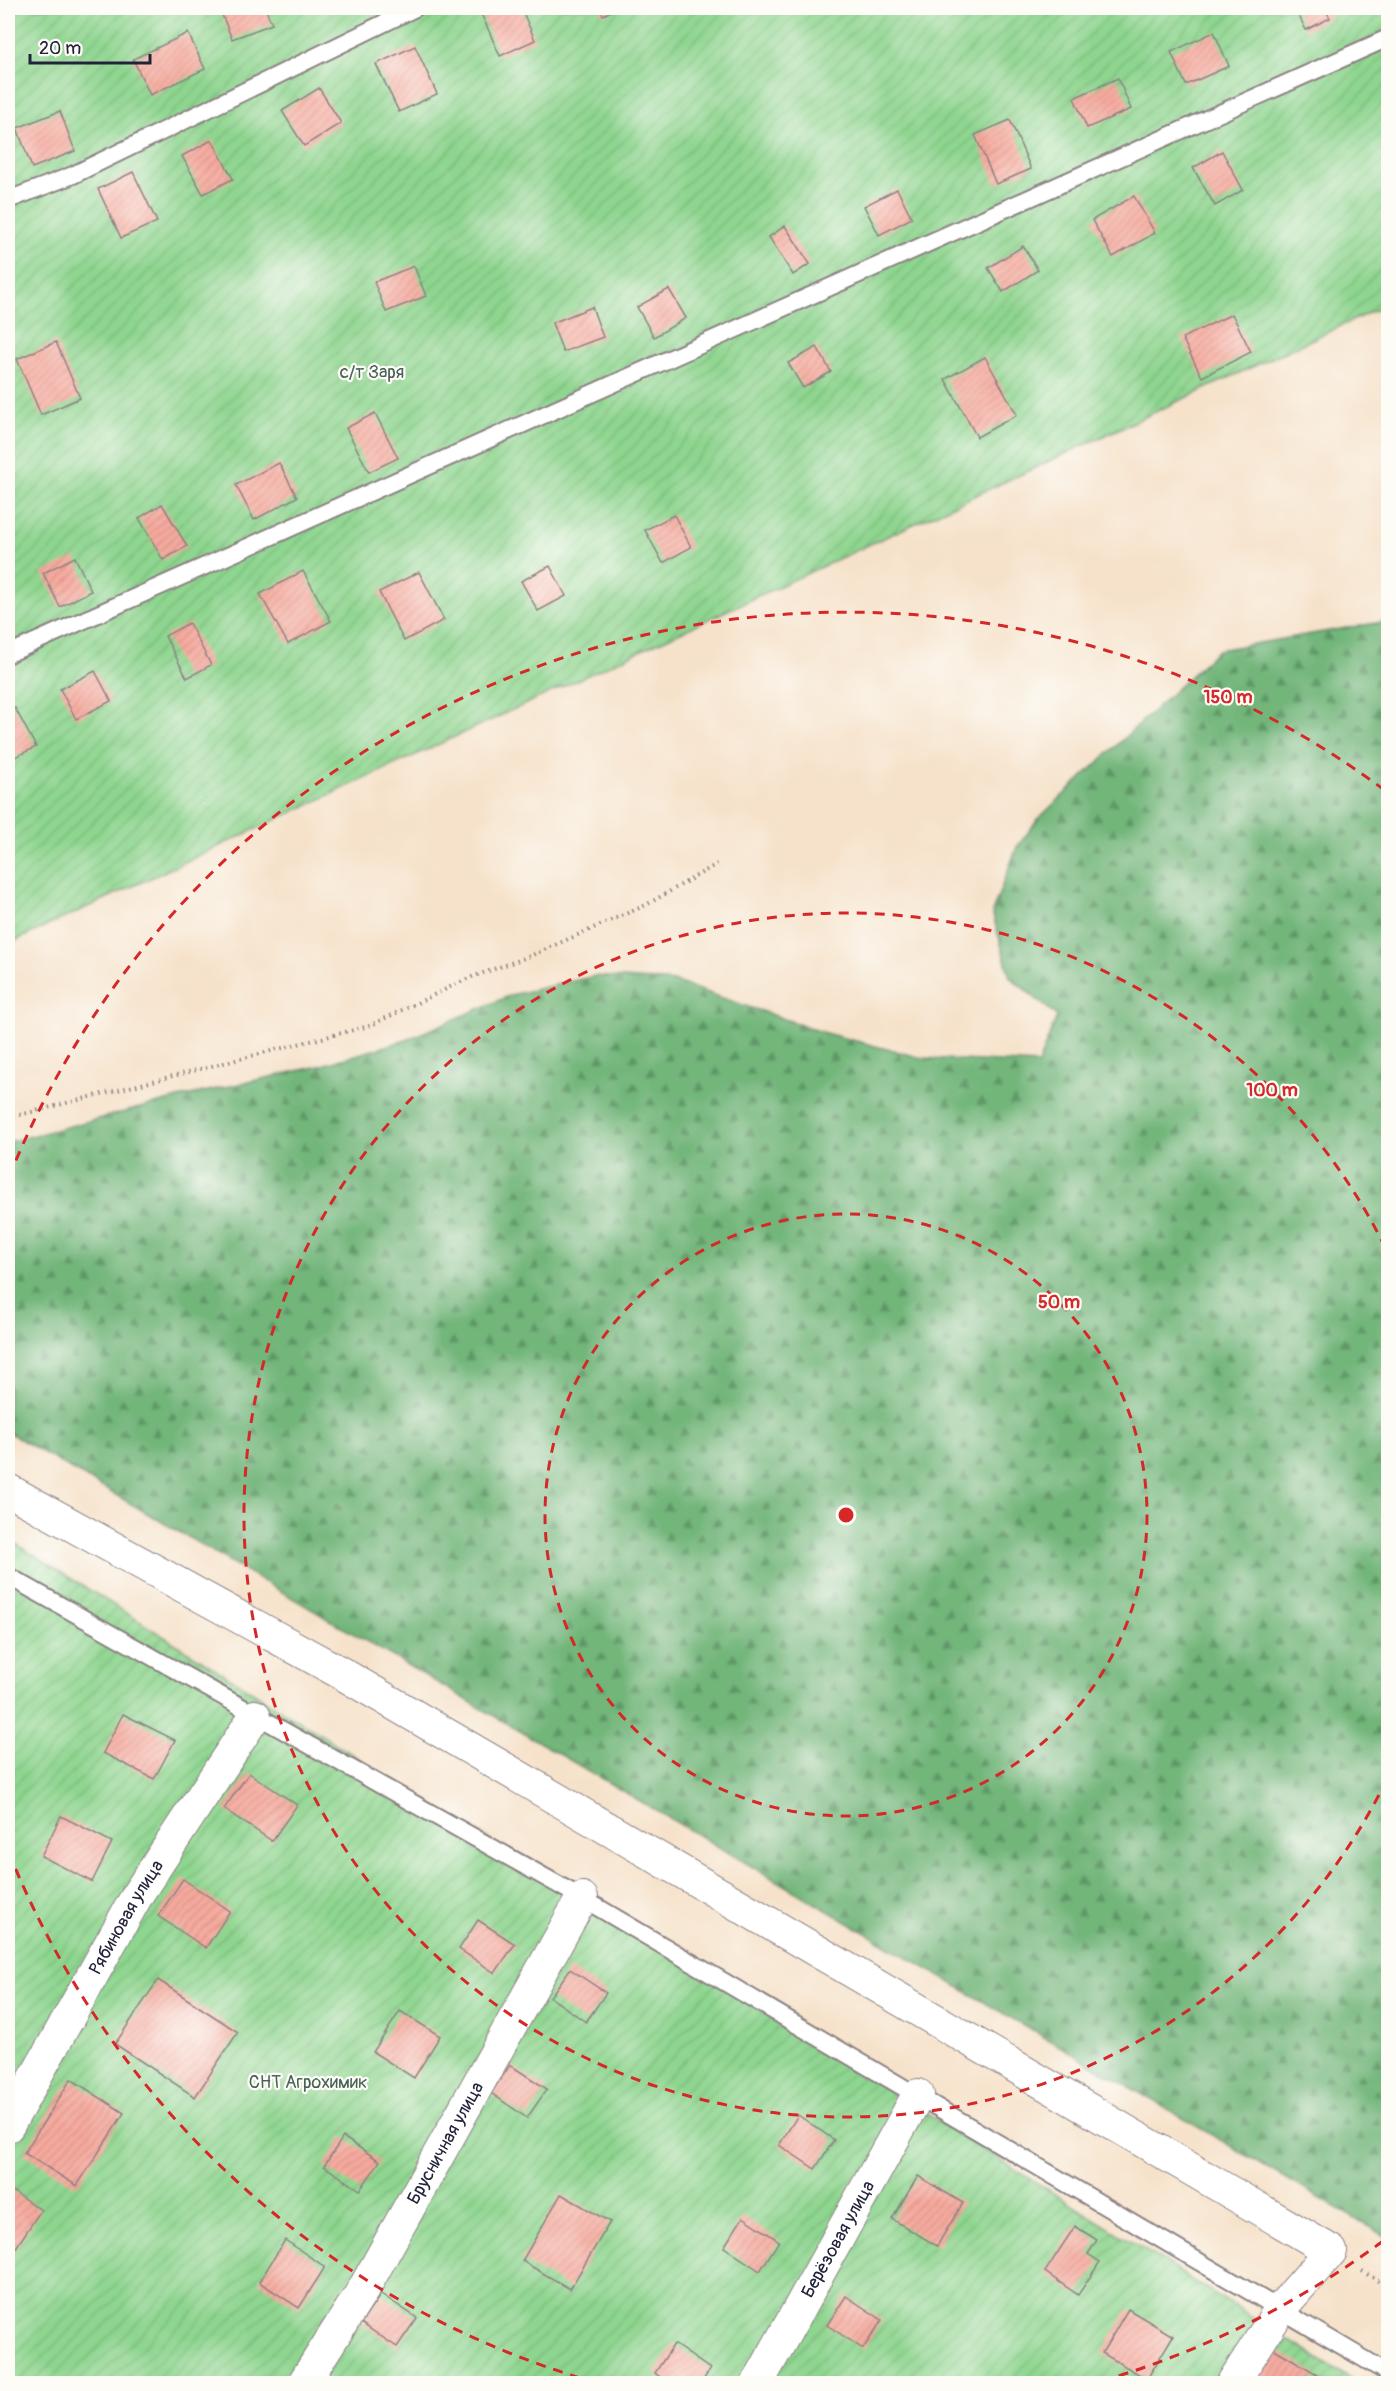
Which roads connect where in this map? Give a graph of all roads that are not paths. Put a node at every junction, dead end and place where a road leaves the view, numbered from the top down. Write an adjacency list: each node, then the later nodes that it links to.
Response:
1 (415, 8): 3 (lane)
2 (1389, 38): 4 (lane)
3 (8, 200)
4 (8, 654)
5 (8, 1490): 11 (street)
6 (8, 1576): 7 (lane)
7 (255, 1716): 8 (lane); 10 (street, Рябиновая улица)
8 (582, 1898): 9 (lane); 13 (street, Брусничная улица)
9 (918, 2095): 11 (lane); 14 (street, Берёзовая улица)
10 (8, 2126)
11 (1281, 2308): 12 (lane); 15 (street)
12 (1389, 2373)
13 (303, 2384)
14 (757, 2384)
15 (1232, 2384)

